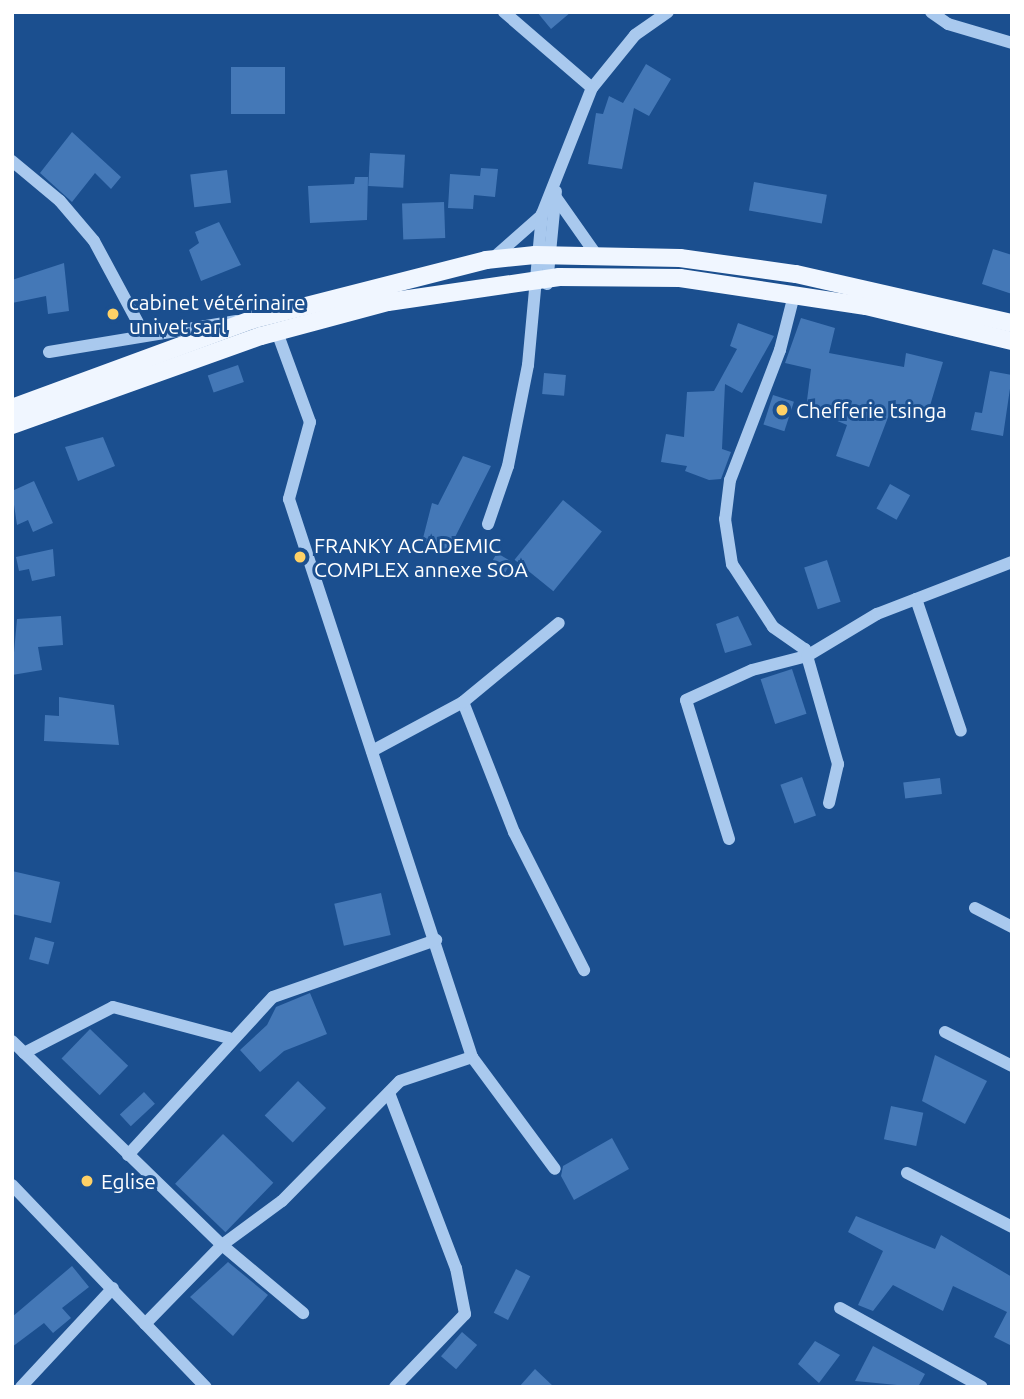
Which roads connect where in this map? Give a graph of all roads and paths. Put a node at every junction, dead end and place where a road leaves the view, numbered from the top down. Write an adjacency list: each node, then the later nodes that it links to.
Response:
1 (504, 12): 5 (street)
2 (668, 12): 5 (street)
3 (930, 12): 4 (street)
4 (1012, 43)
5 (592, 88): 7 (street)
6 (12, 161): 18 (street)
7 (555, 184): 8 (street); 9 (street)
8 (556, 198): 10 (street); 11 (street)
9 (542, 214): 10 (street); 12 (street)
10 (543, 255): 11 (main road); 12 (main road); 13 (street)
11 (597, 256): 16 (main road)
12 (491, 260): 15 (main road)
13 (543, 279): 14 (main road); 17 (main road); 23 (street)
14 (794, 295): 19 (main road); 27 (street)
15 (251, 320): 18 (street); 21 (main road)
16 (1012, 323)
17 (277, 331): 22 (main road); 30 (street)
18 (144, 334): 20 (street)
19 (1012, 341)
20 (49, 352)
21 (12, 408)
22 (12, 425)
23 (488, 524)
24 (1012, 562): 25 (street)
25 (916, 599): 27 (street); 29 (street)
26 (559, 623): 28 (street)
27 (807, 656): 31 (street); 32 (street)
28 (463, 702): 30 (street); 36 (street)
29 (961, 731)
30 (372, 751): 35 (street)
31 (829, 803)
32 (729, 839)
33 (975, 908): 34 (street)
34 (1012, 927)
35 (436, 940): 38 (street); 41 (street)
36 (584, 970)
37 (945, 1032): 42 (street)
38 (229, 1038): 40 (street); 44 (street)
39 (12, 1041): 40 (street)
40 (24, 1053): 44 (street)
41 (472, 1057): 43 (street); 45 (street)
42 (1012, 1066)
43 (389, 1093): 49 (street); 56 (street)
44 (128, 1155): 49 (street)
45 (555, 1169)
46 (907, 1173): 48 (street)
47 (12, 1185): 50 (street)
48 (1012, 1227)
49 (222, 1245): 52 (street); 53 (street)
50 (113, 1288): 53 (street); 54 (street)
51 (840, 1308): 57 (street)
52 (303, 1313)
53 (145, 1324): 55 (street)
54 (21, 1387)
55 (206, 1387)
56 (394, 1387)
57 (982, 1387)

